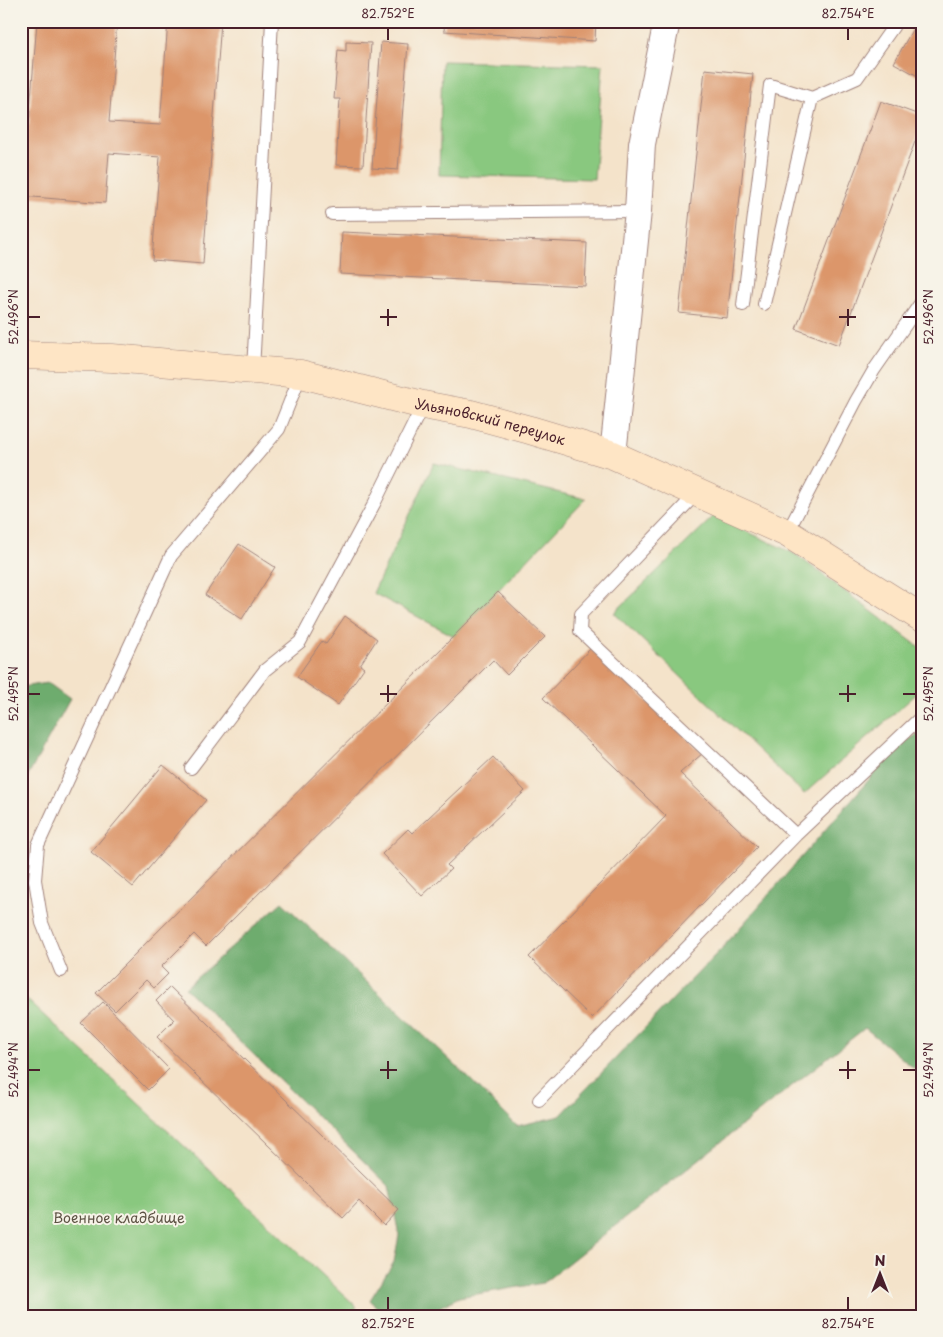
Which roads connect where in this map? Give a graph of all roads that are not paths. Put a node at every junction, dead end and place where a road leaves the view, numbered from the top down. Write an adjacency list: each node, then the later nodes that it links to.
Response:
1 (272, 21): 11 (lane)
2 (667, 21): 5 (street)
3 (895, 21): 4 (lane)
4 (812, 98): 8 (lane); 9 (lane)
5 (638, 211): 6 (lane); 14 (street)
6 (332, 214)
7 (922, 301): 16 (lane)
8 (743, 304)
9 (764, 304)
10 (21, 355): 11 (main road, Ульяновский переулок)
11 (253, 370): 12 (main road, Ульяновский переулок)
12 (301, 374): 13 (main road, Ульяновский переулок); 21 (lane)
13 (423, 405): 14 (main road, Ульяновский переулок); 19 (lane)
14 (613, 455): 15 (main road, Ульяновский переулок)
15 (697, 493): 16 (main road, Ульяновский переулок); 20 (lane)
16 (787, 533): 17 (main road, Ульяновский переулок)
17 (922, 618)
18 (922, 716): 20 (lane)
19 (191, 768)
20 (796, 835): 22 (lane)
21 (61, 971)
22 (539, 1100)

